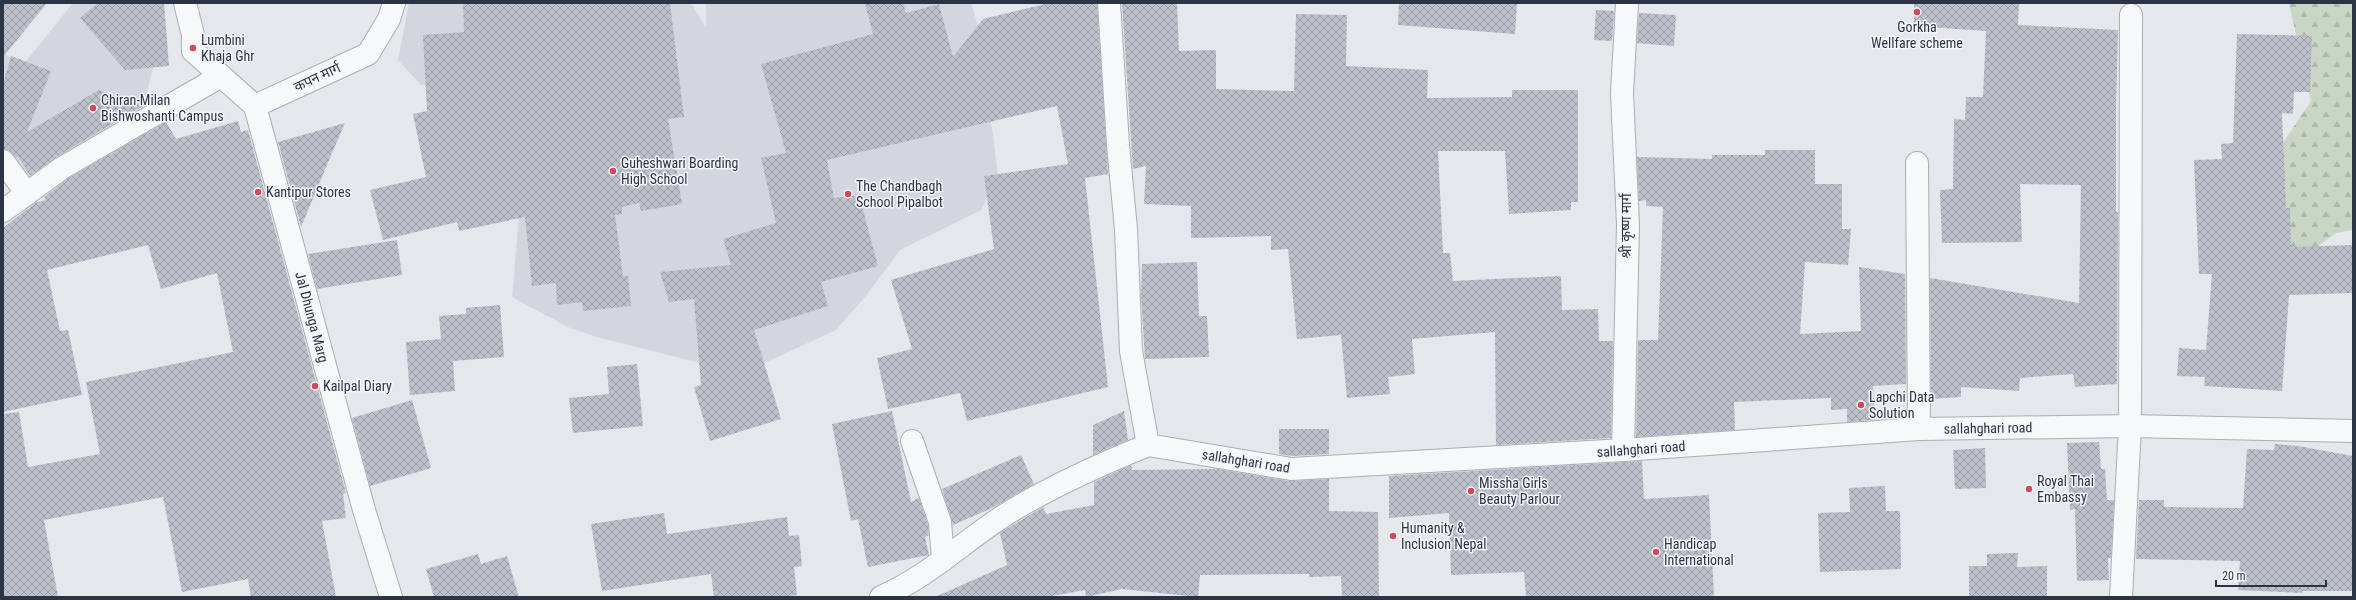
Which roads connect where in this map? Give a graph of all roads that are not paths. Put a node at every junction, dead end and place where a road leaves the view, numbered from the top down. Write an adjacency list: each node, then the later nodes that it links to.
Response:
1 (184, 3): 6 (street)
2 (394, 3): 7 (street, कपन मार्ग)
3 (1109, 3): 16 (street)
4 (1627, 3): 17 (street, श्री कृष्ण मार्ग)
5 (2132, 15): 12 (street)
6 (221, 76): 7 (street); 10 (street)
7 (255, 106): 19 (street, Jal Dhunga Marg)
8 (3, 160): 10 (street)
9 (1917, 163): 13 (street)
10 (27, 194): 11 (street)
11 (3, 211)
12 (2130, 426): 13 (street, sallahghari road); 14 (street, sallahghari road); 21 (street)
13 (1919, 429): 17 (street, sallahghari road)
14 (2353, 431)
15 (912, 441): 18 (street)
16 (1148, 445): 17 (street, sallahghari road); 18 (street)
17 (1623, 450)
18 (942, 560): 20 (street)
19 (391, 597)
20 (881, 597)
21 (2121, 597)

